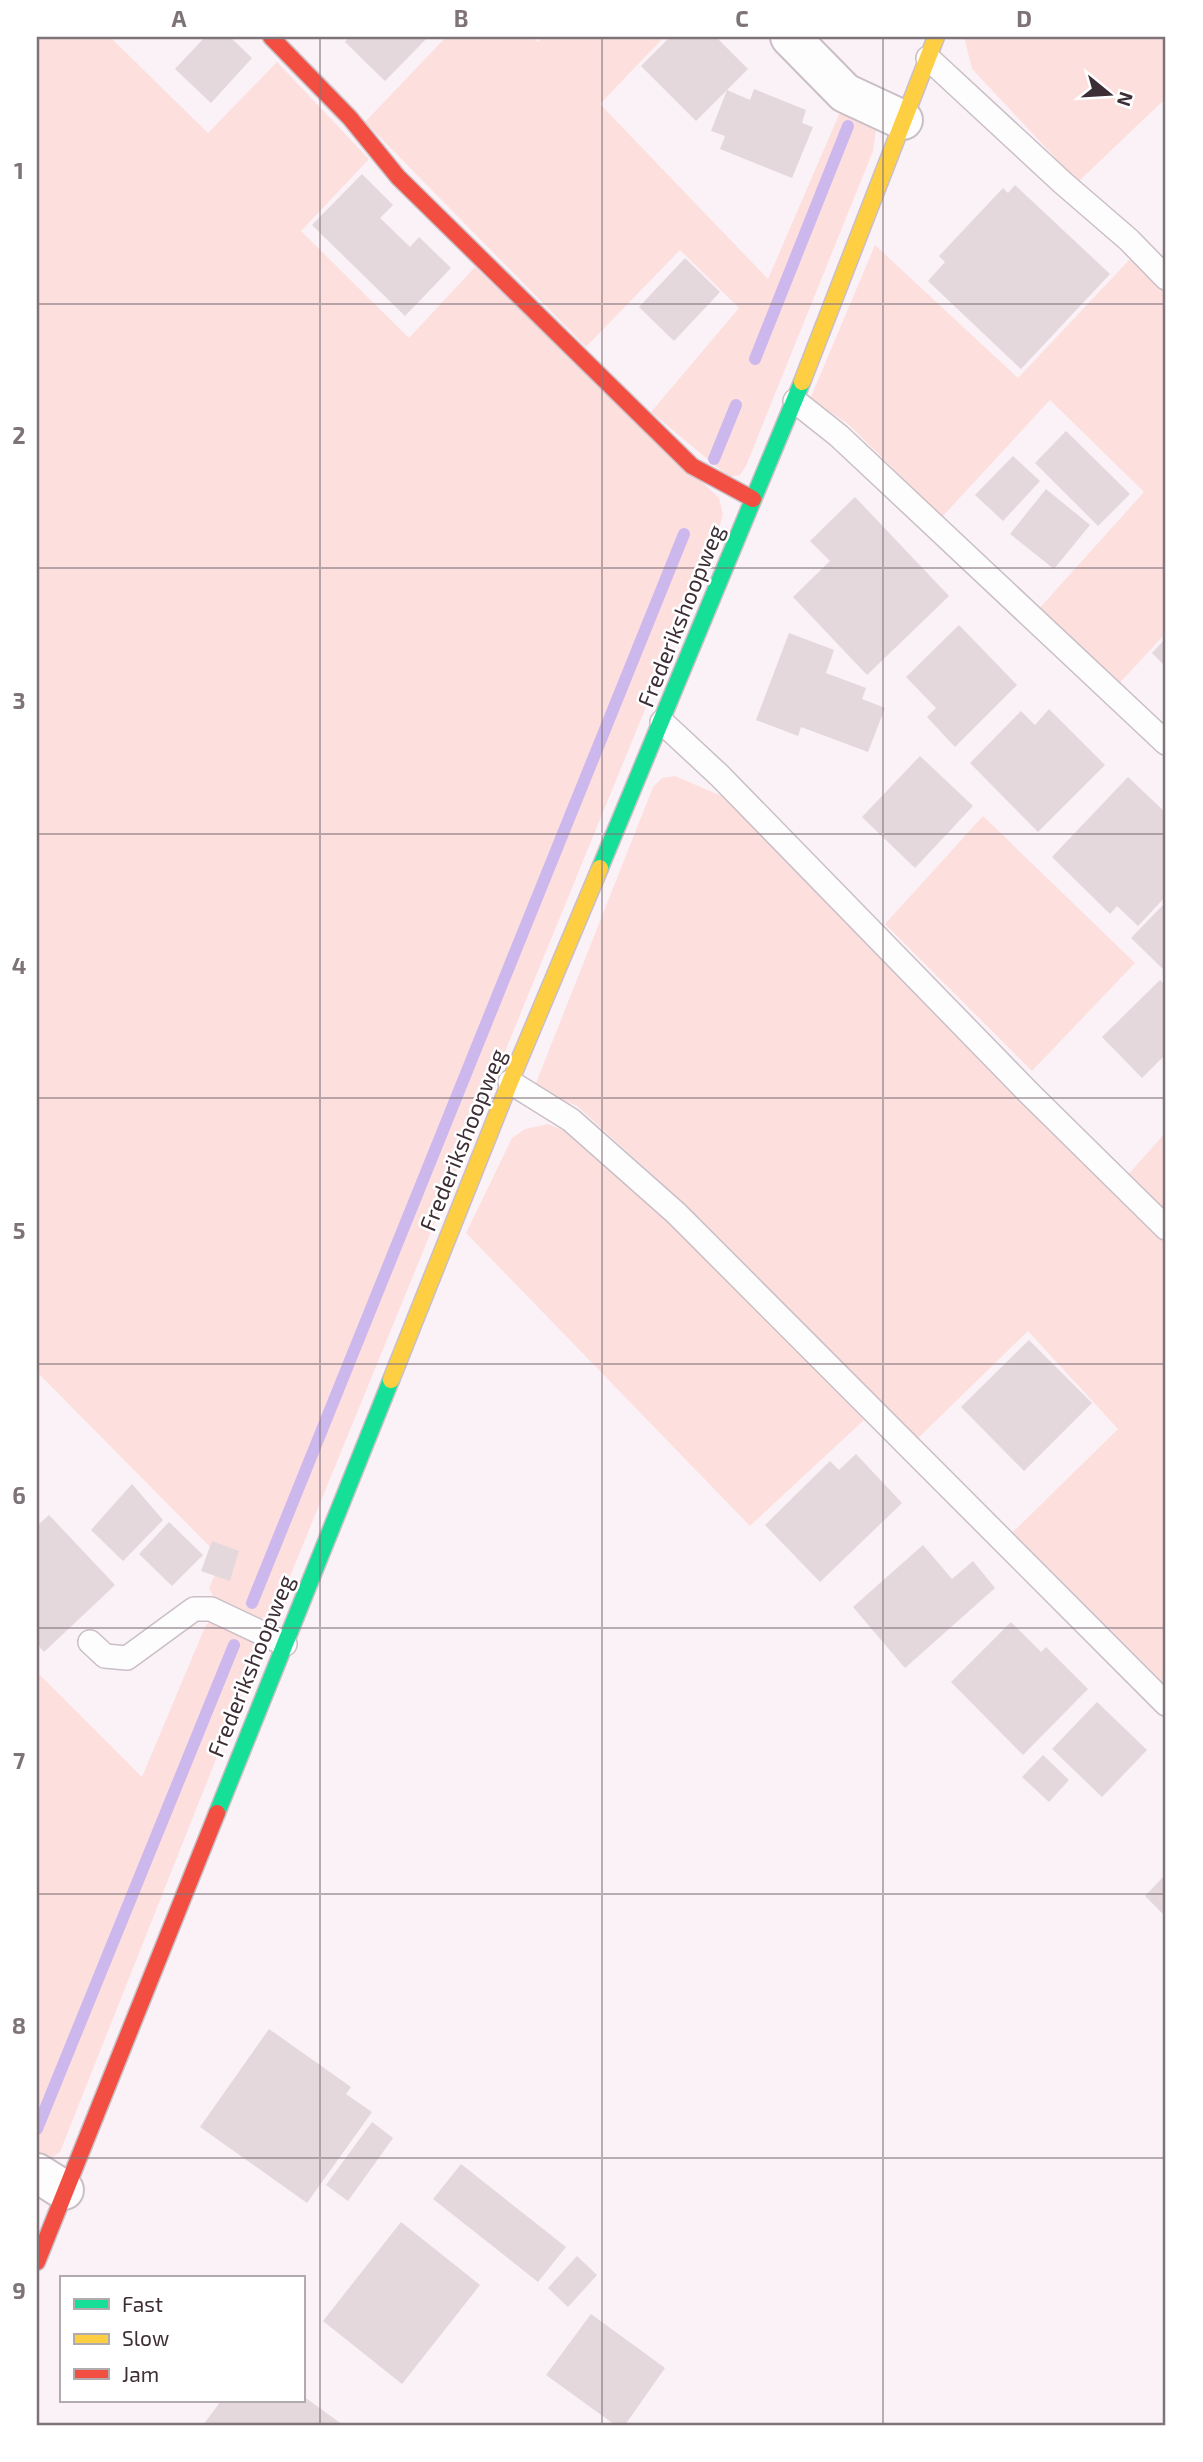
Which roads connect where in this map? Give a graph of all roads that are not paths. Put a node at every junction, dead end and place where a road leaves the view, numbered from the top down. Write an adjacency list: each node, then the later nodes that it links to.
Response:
1 (271, 37): 7 (street)
2 (790, 37): 4 (street)
3 (932, 47): 4 (street, Frederikshoopweg); 5 (lane)
4 (903, 120): 6 (street, Frederikshoopweg)
5 (1166, 278)
6 (795, 401): 7 (street, Frederikshoopweg); 9 (lane)
7 (753, 499): 8 (street, Frederikshoopweg)
8 (662, 722): 10 (street, Frederikshoopweg); 11 (lane)
9 (1166, 743)
10 (510, 1082): 13 (street, Frederikshoopweg); 14 (lane)
11 (1166, 1228)
12 (90, 1642): 13 (lane)
13 (285, 1644): 15 (street, Frederikshoopweg)
14 (1166, 1704)
15 (50, 2182): 16 (street, Frederikshoopweg)
16 (37, 2262)

